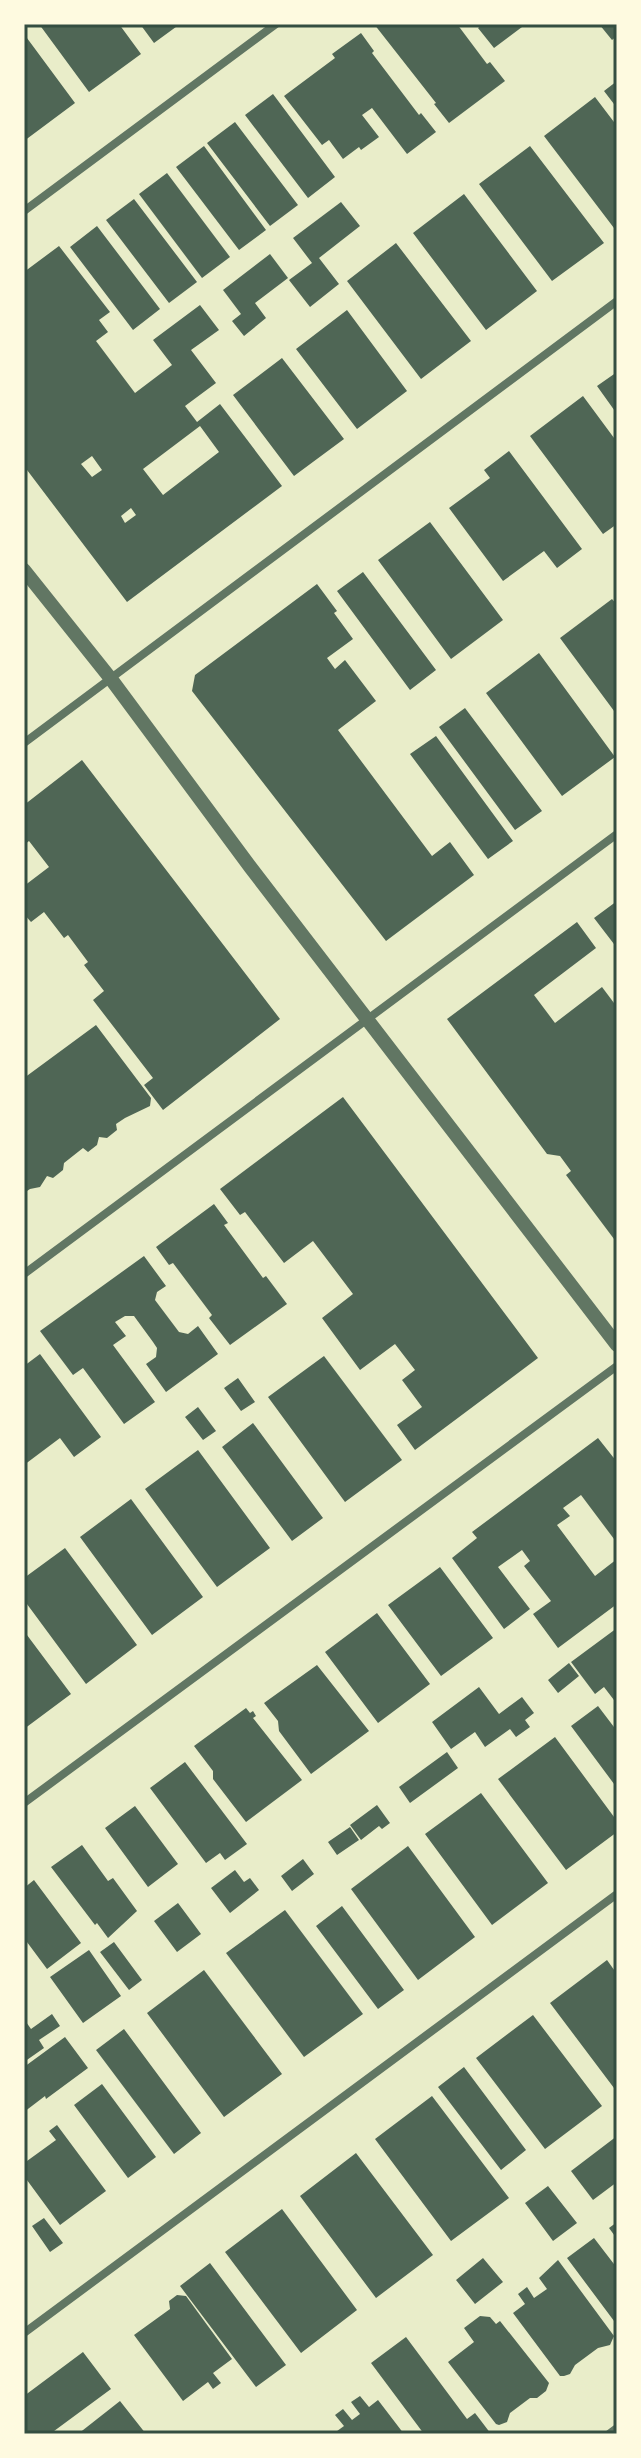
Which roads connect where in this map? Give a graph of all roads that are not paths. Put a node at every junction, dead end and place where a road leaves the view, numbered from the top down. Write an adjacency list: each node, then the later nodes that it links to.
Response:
1 (276, 24): 2 (street)
2 (24, 211)
3 (617, 301): 5 (street)
4 (24, 570): 5 (street)
5 (111, 679): 6 (street); 8 (street)
6 (24, 743)
7 (617, 834): 8 (street)
8 (368, 1020): 9 (street); 10 (street)
9 (24, 1274)
10 (617, 1345)
11 (617, 1366): 12 (street)
12 (24, 1803)
13 (617, 1894): 14 (street)
14 (24, 2333)
15 (617, 2428): 16 (street)
16 (609, 2434)

